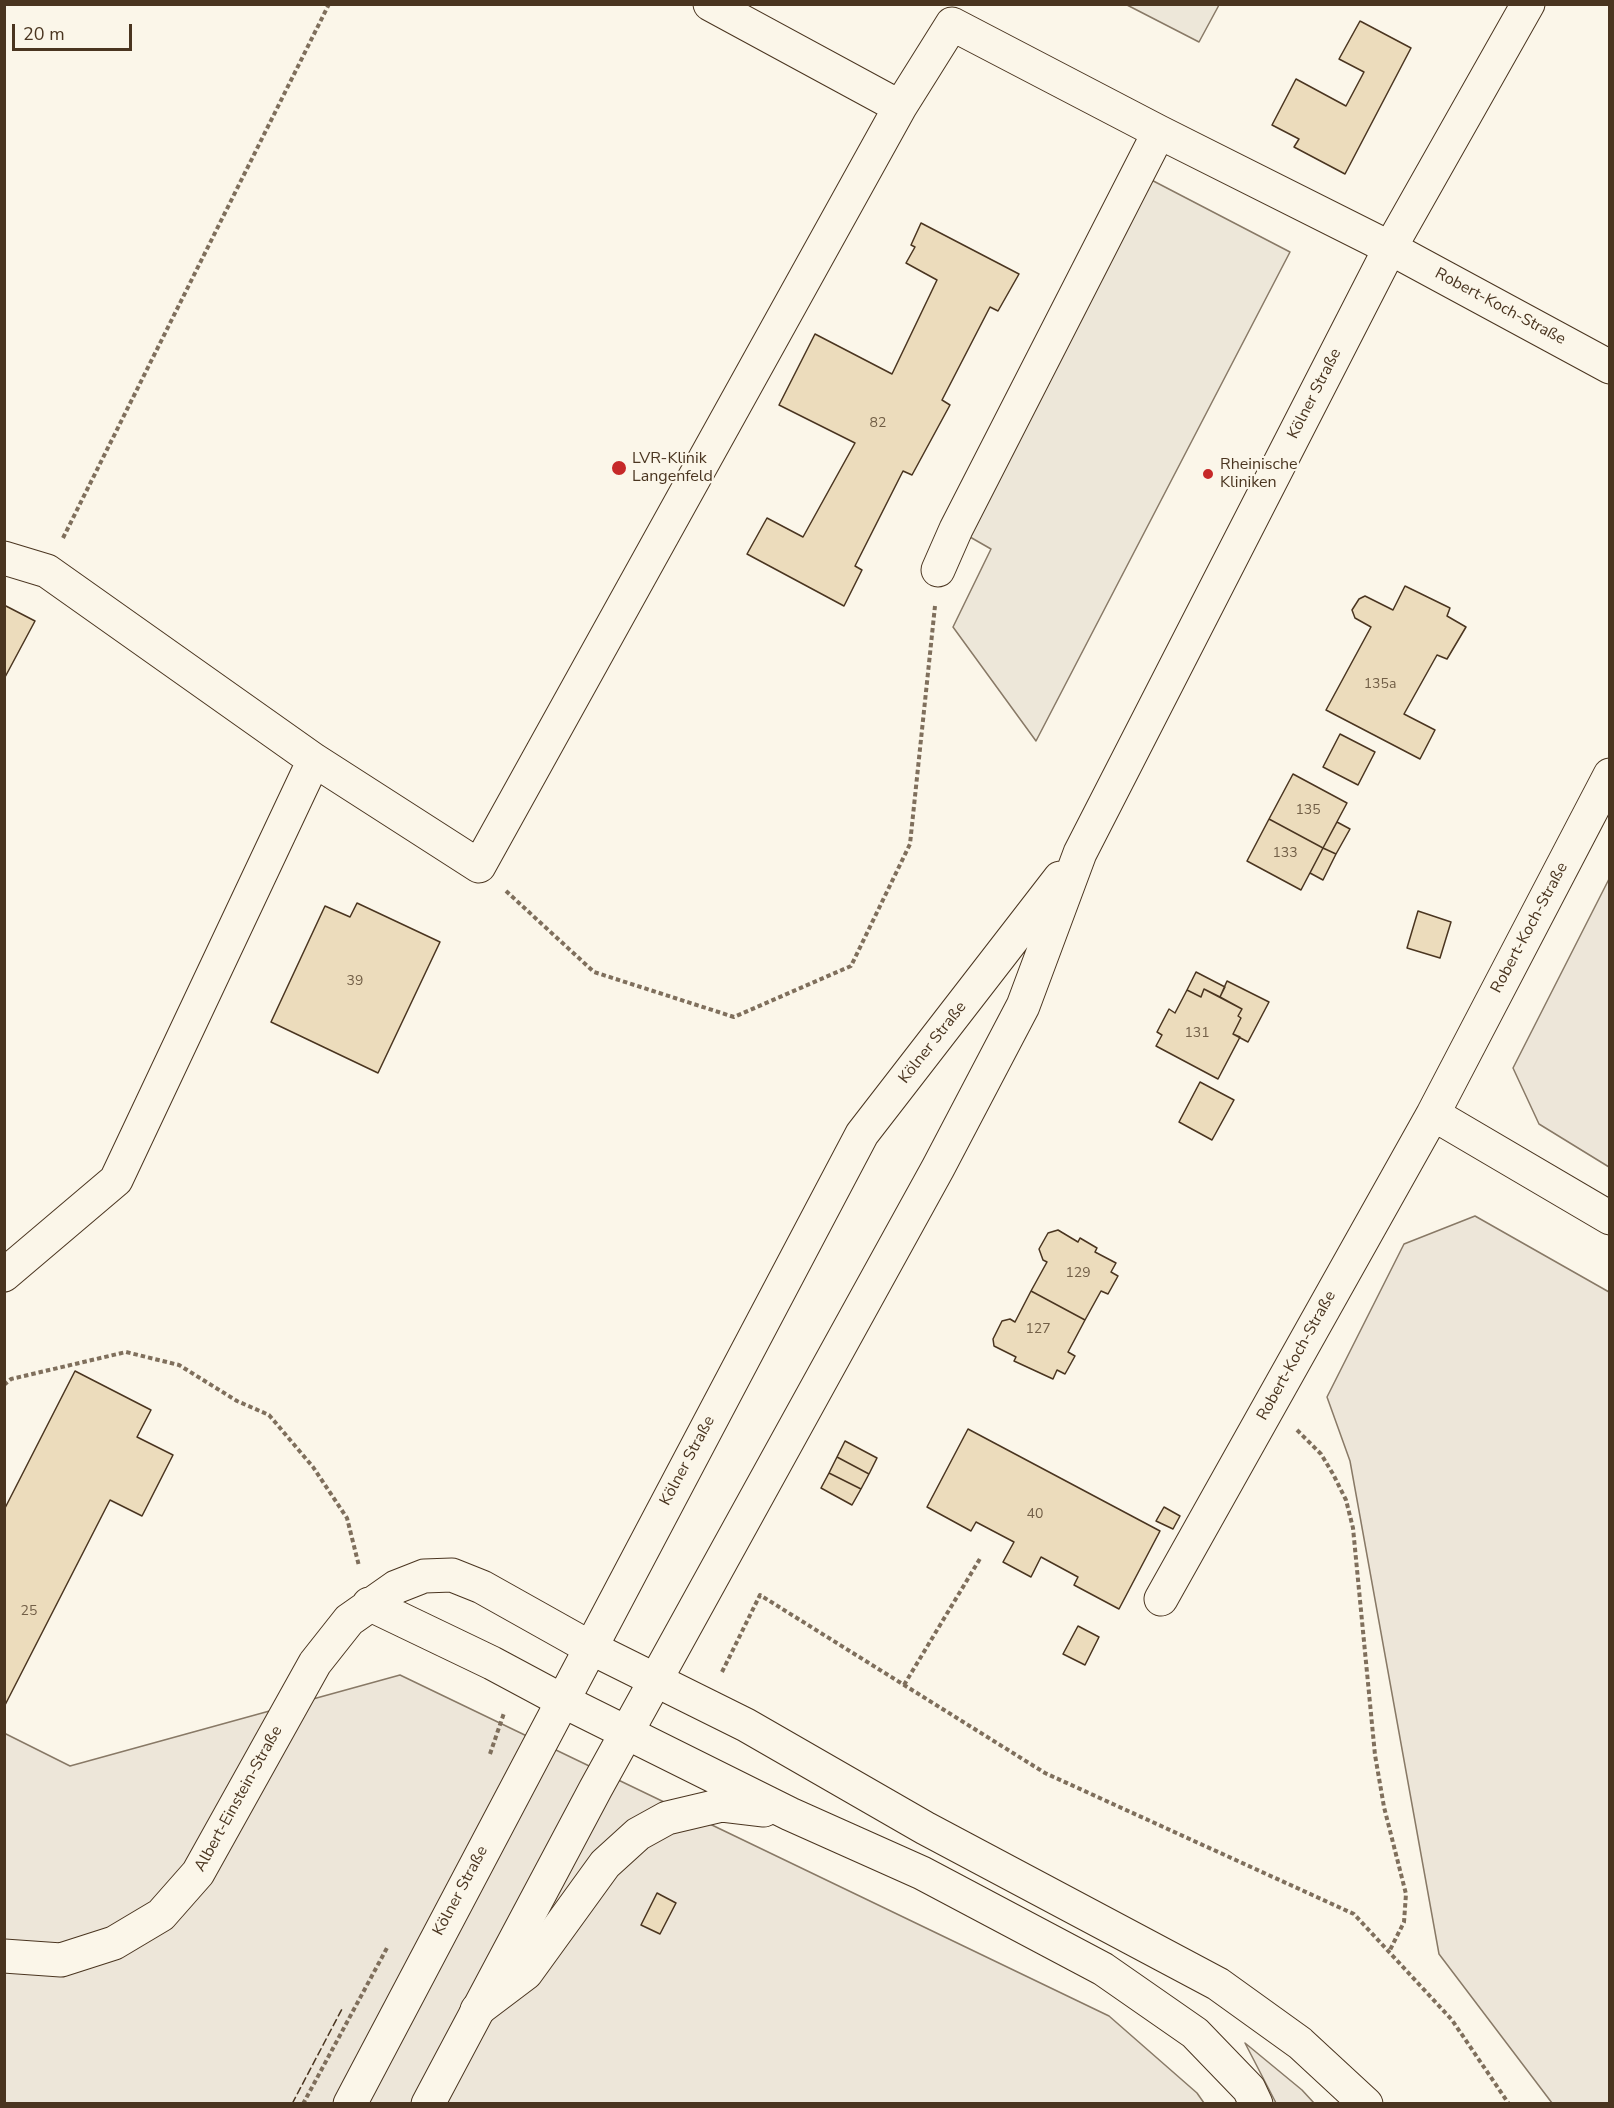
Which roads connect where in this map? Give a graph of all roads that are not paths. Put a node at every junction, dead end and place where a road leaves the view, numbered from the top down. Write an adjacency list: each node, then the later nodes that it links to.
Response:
1 (710, 4): 4 (main road)
2 (1528, 4): 6 (main road, Kölner Straße)
3 (957, 14): 4 (main road); 5 (main road, Robert-Koch-Straße)
4 (900, 107): 10 (main road)
5 (1159, 132): 6 (main road, Robert-Koch-Straße); 9 (main road)
6 (1390, 248): 7 (main road, Robert-Koch-Straße); 12 (main road, Kölner Straße)
7 (1610, 367)
8 (4, 558): 10 (main road)
9 (938, 570)
10 (314, 760): 15 (main road)
11 (1610, 775): 13 (main road, Robert-Koch-Straße)
12 (1080, 853): 18 (main road, Kölner Straße); 19 (main road, Kölner Straße)
13 (1433, 1113): 14 (main road); 16 (main road, Robert-Koch-Straße)
14 (1610, 1218)
15 (4, 1275)
16 (1161, 1599)
17 (369, 1604): 18 (main road, Albert-Einstein-Straße); 20 (main road); 23 (main road, Albert-Einstein-Straße)
18 (589, 1647): 19 (main road, Albert-Einstein-Straße); 20 (main road, Kölner Straße)
19 (656, 1680): 21 (main road, Kölner Straße); 28 (main road, Albert-Einstein-Straße)
20 (561, 1700): 21 (main road); 25 (main road, Kölner Straße)
21 (627, 1733): 22 (main road); 24 (main road, Kölner Straße)
22 (790, 1814): 24 (main road); 27 (main road)
23 (4, 1956)
24 (477, 2010): 26 (main road, Kölner Straße)
25 (350, 2103)
26 (428, 2103)
27 (1256, 2103)
28 (1366, 2103)

